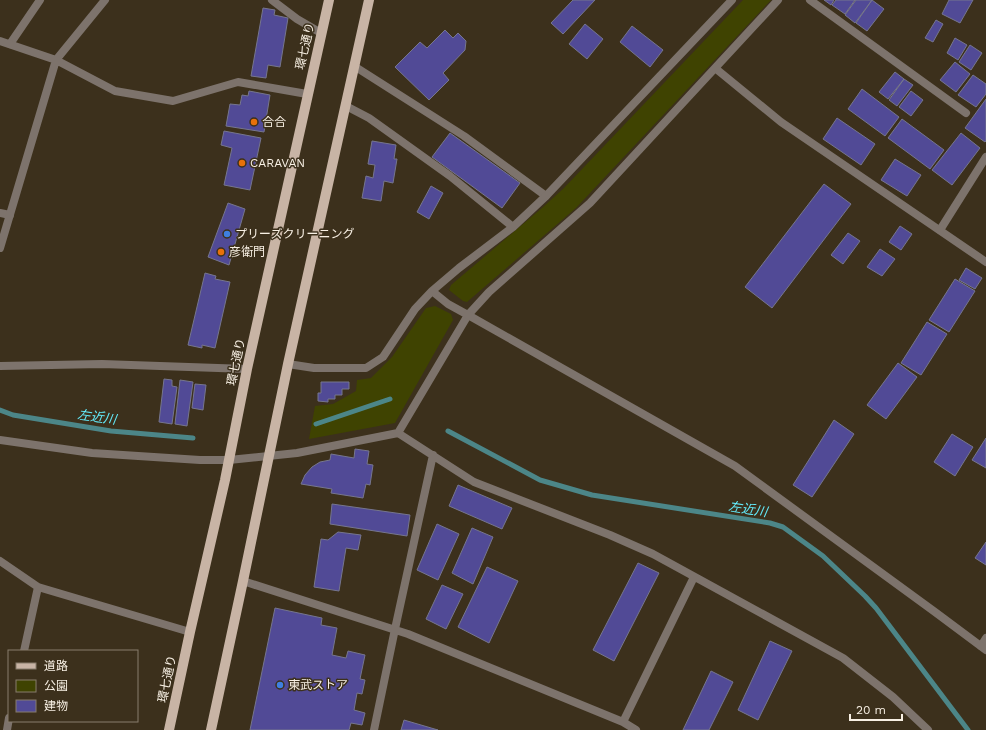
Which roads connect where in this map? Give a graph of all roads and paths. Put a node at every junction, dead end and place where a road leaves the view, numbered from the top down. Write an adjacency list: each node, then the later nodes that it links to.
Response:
1 (40, 0): 11 (street)
2 (105, 0): 12 (street)
3 (272, 0): 9 (street)
4 (329, 0): 9 (main road, 環七通り)
5 (369, 0): 13 (main road)
6 (732, 0): 19 (street)
7 (778, 0): 14 (street)
8 (810, 0): 17 (street)
9 (321, 33): 15 (main road, 環七通り)
10 (0, 41): 11 (street)
11 (10, 44): 12 (street)
12 (56, 60): 15 (street); 21 (street)
13 (354, 66): 16 (main road); 19 (street)
14 (715, 68): 23 (street); 27 (street)
15 (307, 94): 30 (main road, 環七通り)
16 (346, 106): 22 (street); 28 (main road)
17 (966, 113)
18 (986, 157): 23 (street)
19 (546, 196): 22 (street)
20 (0, 213): 21 (street)
21 (10, 214): 24 (street)
22 (513, 227): 26 (street)
23 (940, 230): 25 (street)
24 (0, 248)
25 (986, 262)
26 (432, 291): 27 (street); 28 (street)
27 (468, 315): 31 (street); 43 (street)
28 (288, 364): 34 (main road)
29 (0, 366): 30 (street)
30 (247, 369): 35 (main road, 環七通り)
31 (398, 433): 33 (street); 34 (street)
32 (0, 440): 35 (street)
33 (433, 455): 37 (street); 40 (street)
34 (268, 456): 35 (street); 38 (main road)
35 (229, 460): 41 (main road, 環七通り)
36 (0, 561): 39 (street)
37 (694, 577): 45 (street); 50 (street)
38 (243, 581): 40 (street); 47 (main road)
39 (38, 587): 41 (street); 44 (street)
40 (395, 629): 45 (street); 48 (street)
41 (190, 632): 46 (main road, 環七通り)
42 (986, 638): 43 (street)
43 (983, 648)
44 (24, 650)
45 (623, 722): 49 (street)
46 (169, 730)
47 (211, 730)
48 (374, 730)
49 (636, 730)
50 (928, 730)

